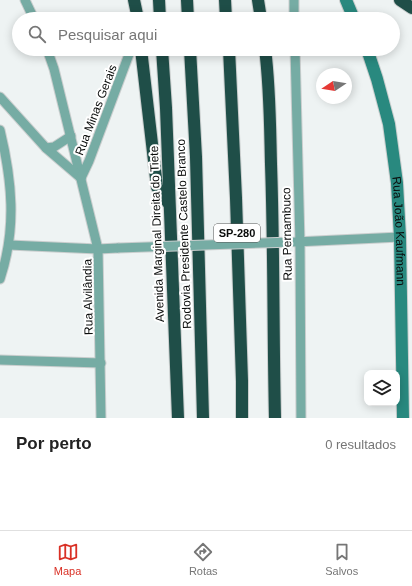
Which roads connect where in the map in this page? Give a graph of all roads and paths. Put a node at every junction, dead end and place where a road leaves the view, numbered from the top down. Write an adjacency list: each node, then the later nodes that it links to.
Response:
1 (25, 0): 11 (street)
2 (134, 0): 12 (highway)
3 (159, 0): 13 (highway)
4 (187, 0): 14 (highway)
5 (225, 0): 15 (highway)
6 (258, 0): 16 (highway)
7 (294, 0): 17 (street)
8 (346, 0): 18 (main road)
9 (400, 0): 10 (highway)
10 (412, 8)
11 (31, 12)
12 (137, 12)
13 (160, 12)
14 (188, 12)
15 (226, 12)
16 (260, 12)
17 (294, 12)
18 (351, 12)
19 (49, 56): 30 (street, Rua Alvilândia)
20 (128, 56): 32 (street, Rua Minas Gerais)
21 (142, 56): 33 (highway)
22 (162, 56): 33 (highway, Avenida Marginal Direita do Tiete)
23 (190, 56): 46 (highway, Rodovia Presidente Castelo Branco / SP-280)
24 (229, 56): 41 (highway, SP-280)
25 (266, 56): 49 (highway)
26 (295, 56): 35 (street, Rua Pernambuco)
27 (369, 56): 34 (main road, Rua João Kaufmann)
28 (0, 97): 31 (street)
29 (0, 130): 36 (street)
30 (70, 136): 31 (street); 32 (street, Rua Alvilândia)
31 (46, 148): 32 (street)
32 (80, 178): 37 (street, Rua Alvilândia)
33 (169, 204): 45 (highway, Avenida Marginal Direita do Tiete)
34 (400, 238): 35 (street); 42 (main road, Rua João Kaufmann)
35 (296, 242): 37 (street, bridge); 50 (street, Rua Pernambuco)
36 (9, 245): 37 (street); 38 (street)
37 (98, 249): 40 (street, Rua Alvilândia)
38 (0, 279)
39 (0, 360): 40 (street)
40 (101, 364): 44 (street, Rua Alvilândia)
41 (242, 381): 47 (highway, SP-280); 48 (highway)
42 (402, 404): 43 (street); 51 (main road, Rua João Kaufmann)
43 (412, 414)
44 (101, 418)
45 (178, 418)
46 (203, 418)
47 (242, 418)
48 (246, 418)
49 (275, 418)
50 (301, 418)
51 (403, 418)

